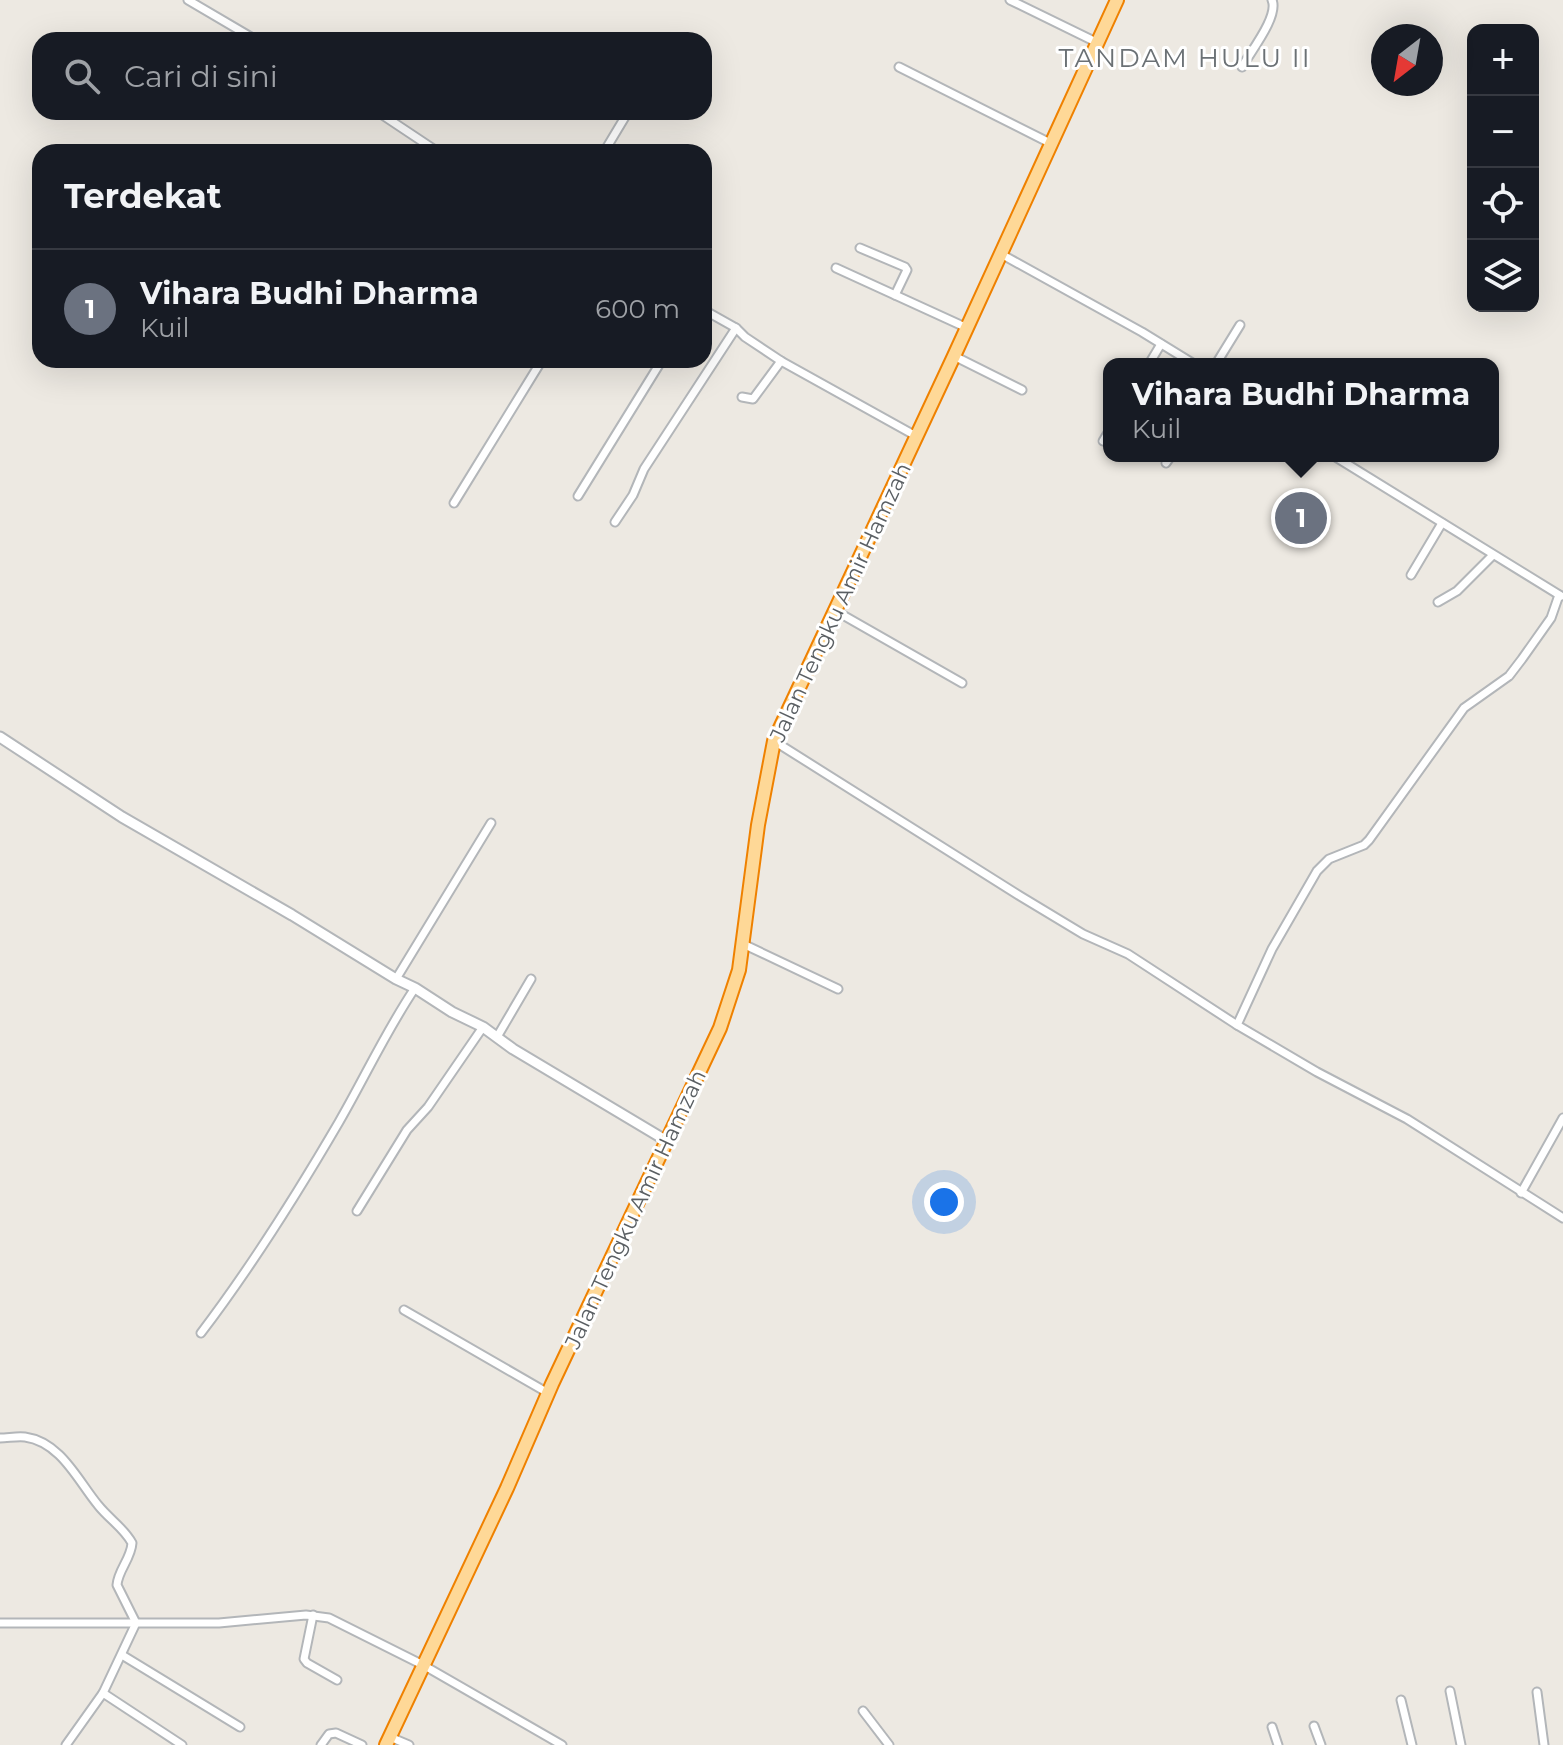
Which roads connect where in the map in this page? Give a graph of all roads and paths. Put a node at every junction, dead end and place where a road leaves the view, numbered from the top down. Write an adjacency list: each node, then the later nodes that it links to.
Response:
1 (188, 0): 5 (street)
2 (1010, 0): 6 (street)
3 (1117, 0): 6 (highway, Jalan Tengku Amir Hamzah)
4 (1272, 0): 8 (street)
5 (242, 32)
6 (1098, 43): 13 (highway, Jalan Tengku Amir Hamzah)
7 (899, 67): 13 (street)
8 (1242, 67)
9 (390, 120): 11 (street)
10 (623, 120): 12 (street)
11 (426, 144)
12 (609, 144)
13 (1052, 144): 15 (highway, Jalan Tengku Amir Hamzah)
14 (860, 248): 17 (street)
15 (1001, 254): 20 (highway, Jalan Tengku Amir Hamzah); 22 (street)
16 (836, 268): 17 (street)
17 (895, 295): 20 (street)
18 (712, 314): 21 (street)
19 (1240, 325): 26 (street)
20 (965, 327): 23 (highway, Jalan Tengku Amir Hamzah)
21 (736, 328): 27 (street); 28 (street)
22 (1161, 344): 24 (street); 25 (street)
23 (954, 356): 32 (street); 34 (highway, Jalan Tengku Amir Hamzah)
24 (1153, 358)
25 (1184, 358)
26 (1220, 358)
27 (781, 361): 33 (street); 34 (street)
28 (712, 365)
29 (537, 368): 37 (street)
30 (657, 368): 36 (street)
31 (710, 368): 38 (street)
32 (1022, 390)
33 (742, 397)
34 (916, 436): 44 (highway, Jalan Tengku Amir Hamzah)
35 (1344, 462): 39 (street)
36 (578, 496)
37 (454, 503)
38 (615, 522)
39 (1442, 523): 40 (street); 41 (street)
40 (1493, 555): 42 (street); 43 (street)
41 (1411, 575)
42 (1561, 596): 54 (street)
43 (1438, 602)
44 (834, 610): 45 (street); 47 (highway, Jalan Tengku Amir Hamzah)
45 (962, 683)
46 (0, 737): 50 (street)
47 (774, 741): 49 (highway, Jalan Tengku Amir Hamzah); 54 (street)
48 (491, 823): 50 (street)
49 (743, 944): 53 (street); 58 (highway, Jalan Tengku Amir Hamzah)
50 (396, 979): 52 (street)
51 (531, 979): 56 (street)
52 (415, 988): 55 (street); 63 (street)
53 (838, 989)
54 (1237, 1025): 59 (street)
55 (483, 1027): 56 (street); 60 (street)
56 (497, 1037): 58 (street)
57 (1563, 1118): 59 (street)
58 (667, 1141): 64 (highway, Jalan Tengku Amir Hamzah)
59 (1521, 1193): 61 (street)
60 (357, 1211)
61 (1563, 1218)
62 (404, 1310): 64 (street)
63 (201, 1333)
64 (548, 1393): 70 (highway, Jalan Tengku Amir Hamzah)
65 (0, 1438): 68 (street)
66 (310, 1615): 68 (street); 70 (street); 71 (street)
67 (0, 1623): 68 (street)
68 (136, 1623): 69 (street)
69 (122, 1655): 74 (street); 78 (street)
70 (423, 1665): 80 (highway, Jalan Tengku Amir Hamzah); 86 (street)
71 (337, 1680)
72 (1450, 1691): 91 (street)
73 (1537, 1692): 92 (street)
74 (103, 1693): 81 (street); 82 (street)
75 (1401, 1700): 90 (street)
76 (863, 1711): 87 (street)
77 (1314, 1726): 89 (street)
78 (240, 1727)
79 (1272, 1727): 88 (street)
80 (388, 1741): 85 (street)
81 (66, 1745)
82 (182, 1745)
83 (321, 1745): 84 (street)
84 (362, 1745)
85 (409, 1745)
86 (562, 1745)
87 (889, 1745)
88 (1278, 1745)
89 (1321, 1745)
90 (1412, 1745)
91 (1461, 1745)
92 (1544, 1745)

